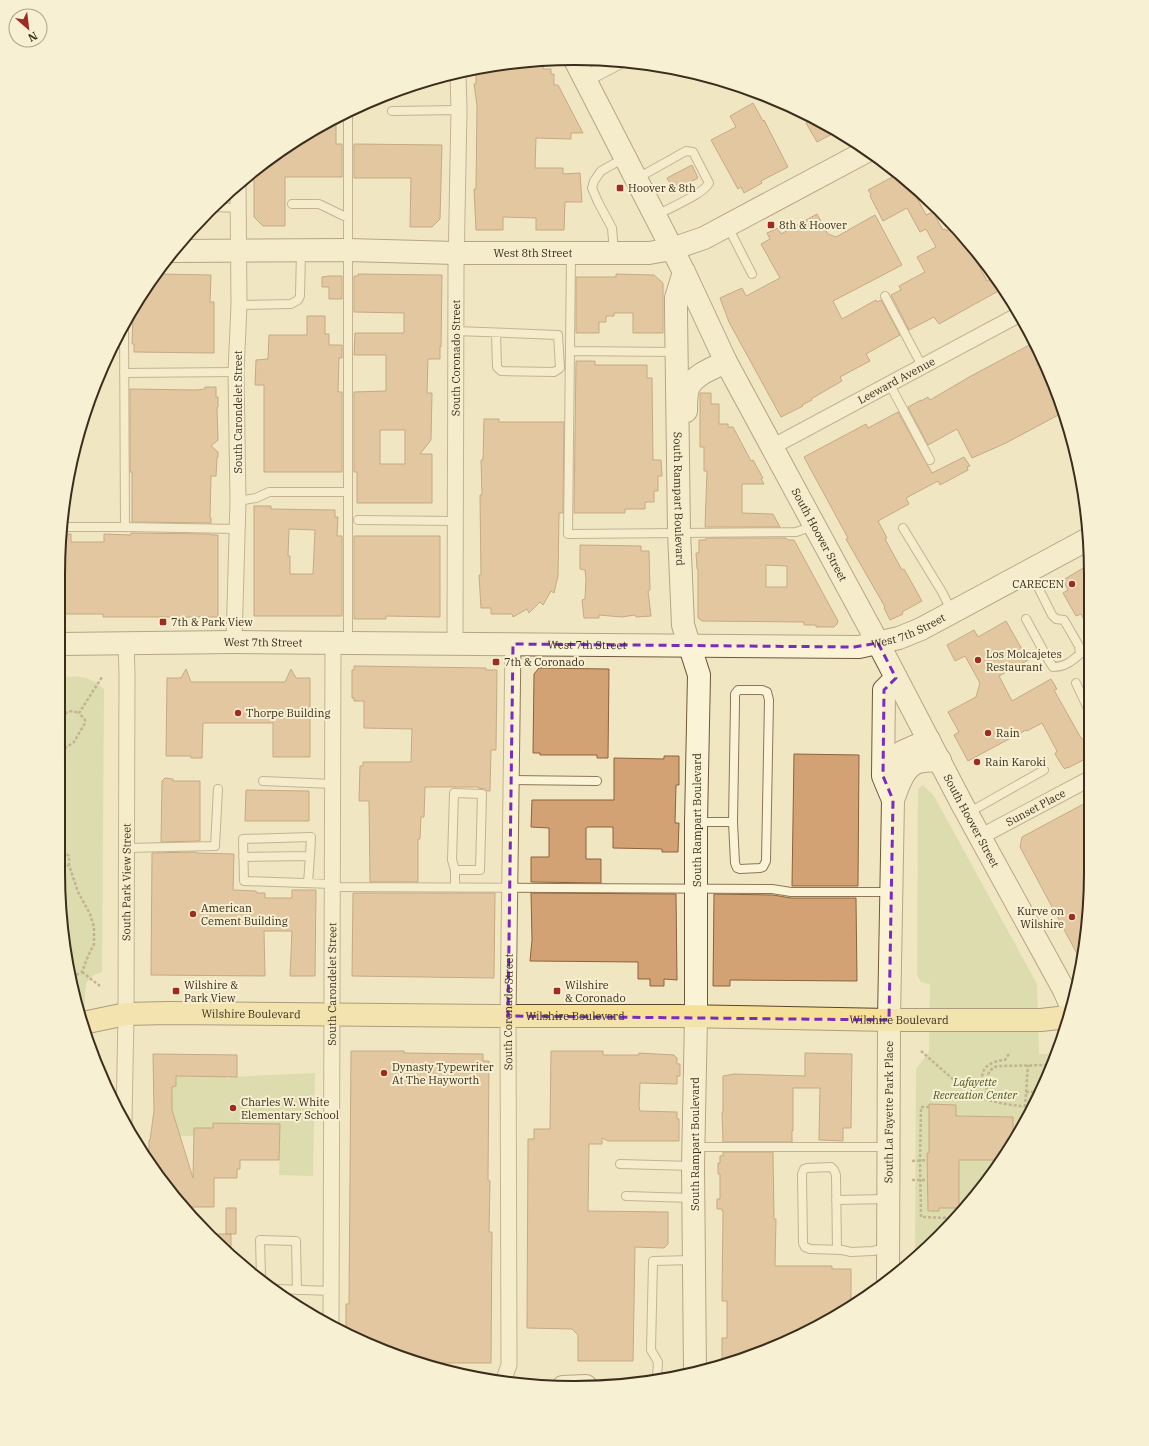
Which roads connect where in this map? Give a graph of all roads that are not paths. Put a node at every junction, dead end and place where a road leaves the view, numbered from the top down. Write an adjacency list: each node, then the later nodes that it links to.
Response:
1 (578, 65): 4 (street, South Hoover Street)
2 (609, 66): 4 (street)
3 (458, 79): 5 (street, South Coronado Street)
4 (585, 79): 9 (street, South Hoover Street)
5 (459, 110): 6 (lane); 23 (street, South Coronado Street)
6 (392, 111)
7 (348, 119): 16 (lane)
8 (862, 154): 17 (street, West 8th Street)
9 (624, 158): 10 (street, South Hoover Street); 25 (lane)
10 (635, 179): 15 (street, South Hoover Street); 15 (lane)
11 (238, 192): 14 (street, South Carondelet Street)
12 (292, 204): 16 (lane)
13 (221, 207): 14 (lane)
14 (238, 208): 19 (street, South Carondelet Street)
15 (655, 216): 18 (street, South Hoover Street)
16 (348, 218): 20 (lane)
17 (728, 226): 18 (street, West 8th Street); 27 (lane)
18 (672, 249): 25 (street, West 8th Street); 26 (street, South Hoover Street)
19 (238, 250): 21 (street, West 8th Street); 22 (street, West 8th Street); 29 (street, South Carondelet Street)
20 (348, 250): 22 (street, West 8th Street); 23 (street, West 8th Street); 44 (lane)
21 (181, 251)
22 (301, 251): 29 (lane)
23 (456, 253): 24 (street, West 8th Street); 31 (street, South Coronado Street)
24 (571, 253): 25 (street, West 8th Street); 34 (lane)
25 (614, 253)
26 (684, 272): 35 (street, South Rampart Boulevard); 36 (street, South Hoover Street)
27 (752, 274)
28 (885, 296): 37 (lane)
29 (239, 305): 38 (street, South Carondelet Street)
30 (1014, 317): 37 (street, Leeward Avenue)
31 (456, 331): 32 (lane); 47 (street, South Coronado Street)
32 (496, 333): 32 (lane)
33 (124, 337): 39 (lane)
34 (570, 351): 35 (lane); 53 (lane)
35 (676, 352): 41 (street, South Rampart Boulevard)
36 (726, 362): 41 (street); 42 (street, South Hoover Street)
37 (922, 366): 40 (street, Leeward Avenue)
38 (236, 372): 39 (lane); 45 (street, South Carondelet Street)
39 (124, 373): 49 (lane)
40 (889, 383): 42 (street, Leeward Avenue); 43 (lane)
41 (678, 439): 53 (street, South Rampart Boulevard)
42 (772, 447): 48 (street, South Hoover Street)
43 (930, 460)
44 (348, 492): 45 (lane); 60 (lane)
45 (238, 501): 52 (street, South Carondelet Street)
46 (358, 520): 47 (lane)
47 (455, 521): 61 (street, South Coronado Street)
48 (815, 525): 53 (lane); 62 (street, South Hoover Street)
49 (125, 526): 50 (lane); 52 (lane)
50 (67, 527)
51 (903, 528): 56 (lane)
52 (237, 529): 59 (street, South Carondelet Street)
53 (679, 532): 65 (street, South Rampart Boulevard)
54 (1083, 542): 55 (street, West 7th Street)
55 (1030, 570): 56 (street, West 7th Street); 57 (lane)
56 (952, 612): 62 (street, West 7th Street)
57 (1026, 619)
58 (126, 642): 59 (street, West 7th Street); 63 (street, West 7th Street); 83 (street, South Park View Street)
59 (234, 642): 60 (street, West 7th Street)
60 (341, 642): 61 (street, West 7th Street); 76 (street, South Carondelet Street)
61 (455, 643): 64 (street, West 7th Street)
62 (878, 643): 65 (street, West 7th Street); 66 (street, South Hoover Street)
63 (65, 644)
64 (513, 644): 65 (street, West 7th Street); 72 (street, South Coronado Street)
65 (690, 645): 80 (street, South Rampart Boulevard)
66 (896, 678): 69 (street, South Hoover Street); 78 (street, South La Fayette Park Place)
67 (1076, 683): 68 (lane)
68 (1084, 700)
69 (929, 740): 70 (street, South Hoover Street); 78 (street)
70 (940, 760): 78 (street, South La Fayette Park Place); 79 (street, South Hoover Street)
71 (1044, 770): 79 (lane)
72 (511, 780): 74 (lane); 90 (street, South Coronado Street)
73 (263, 781): 76 (lane)
74 (597, 781)
75 (1084, 782): 82 (street, Sunset Place)
76 (333, 784): 88 (street, South Carondelet Street)
77 (218, 789): 83 (lane)
78 (889, 792): 92 (street, South La Fayette Park Place)
79 (967, 813): 82 (street, South Hoover Street)
80 (696, 822): 81 (lane); 91 (street, South Rampart Boulevard)
81 (733, 822): 81 (lane)
82 (980, 837): 93 (street, South Hoover Street)
83 (126, 848): 94 (street, South Park View Street)
84 (310, 856): 85 (lane); 85 (lane); 87 (lane)
85 (243, 858): 87 (lane)
86 (455, 870): 86 (lane); 89 (lane)
87 (308, 883): 88 (lane)
88 (332, 885): 89 (lane); 95 (street, South Carondelet Street)
89 (455, 888): 90 (lane)
90 (510, 889): 91 (lane); 96 (street, South Coronado Street)
91 (696, 889): 92 (lane); 97 (street, South Rampart Boulevard)
92 (892, 892): 99 (street, South La Fayette Park Place)
93 (1068, 999)
94 (126, 1014): 95 (main road, Wilshire Boulevard); 100 (main road, Wilshire Boulevard); 101 (street, South Park View Street)
95 (332, 1014): 96 (main road, Wilshire Boulevard); 116 (street, South Carondelet Street)
96 (508, 1016): 97 (main road, Wilshire Boulevard); 120 (street, South Coronado Street)
97 (696, 1017): 99 (main road, Wilshire Boulevard); 103 (street, South Rampart Boulevard)
98 (1062, 1018): 99 (main road, Wilshire Boulevard)
99 (889, 1020): 102 (street, South La Fayette Park Place)
100 (88, 1022)
101 (124, 1109)
102 (889, 1147): 103 (lane); 107 (street, South La Fayette Park Place)
103 (693, 1157): 104 (lane); 106 (street, South Rampart Boulevard)
104 (620, 1164)
105 (626, 1196): 106 (lane)
106 (694, 1198): 111 (street, South Rampart Boulevard)
107 (888, 1199): 108 (lane); 109 (street, South La Fayette Park Place)
108 (836, 1200): 110 (lane); 110 (lane)
109 (888, 1248): 110 (lane); 113 (street, South La Fayette Park Place)
110 (836, 1250)
111 (695, 1260): 118 (street, South Rampart Boulevard); 119 (lane)
112 (261, 1273): 115 (lane)
113 (888, 1273)
114 (282, 1288): 115 (lane)
115 (297, 1290): 116 (lane)
116 (331, 1291): 117 (street, South Carondelet Street)
117 (331, 1319)
118 (695, 1366)
119 (657, 1374)
120 (505, 1376)

